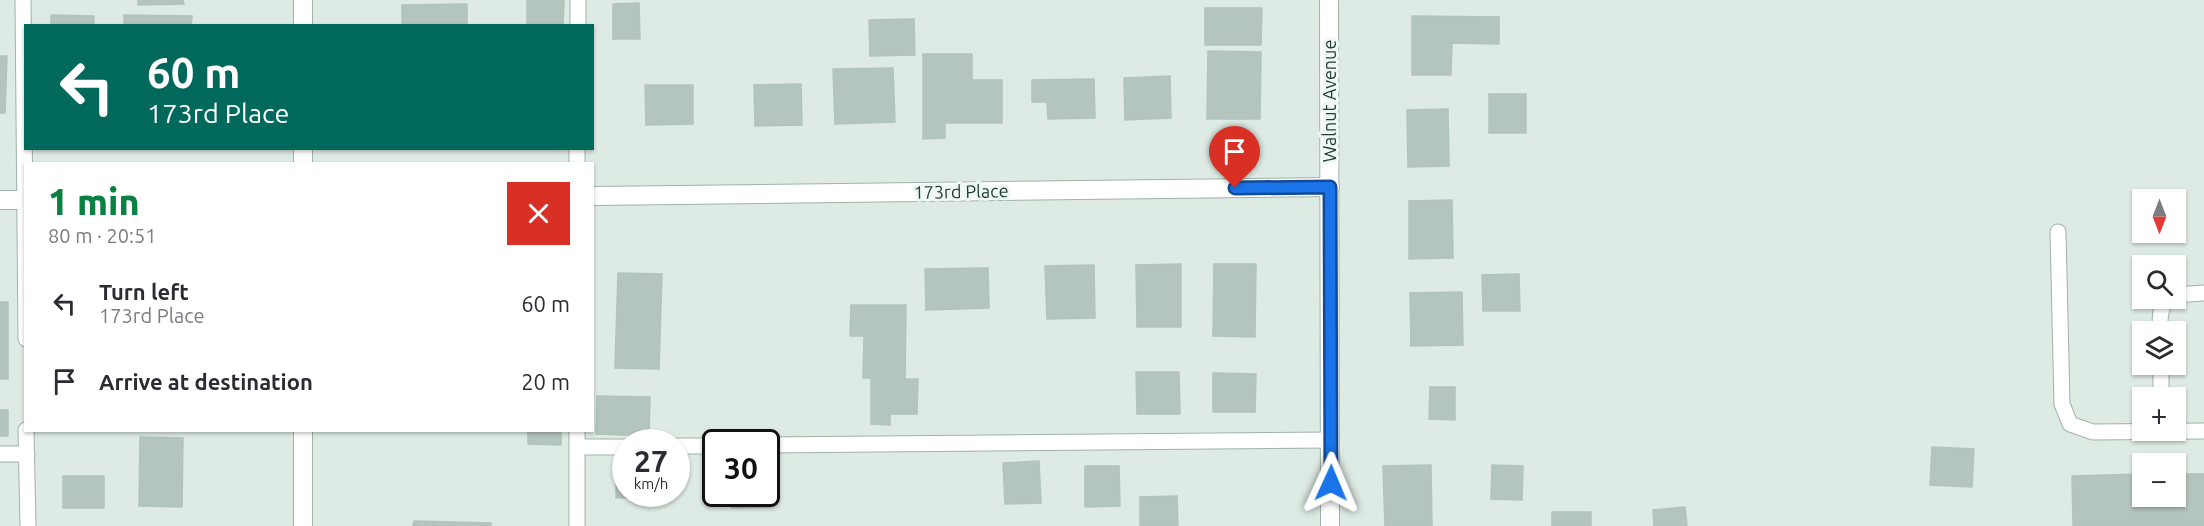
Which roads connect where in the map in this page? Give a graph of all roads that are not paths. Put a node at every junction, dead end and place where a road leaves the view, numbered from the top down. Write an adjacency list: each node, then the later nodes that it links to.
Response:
1 (23, 0): 7 (lane)
2 (303, 0): 5 (street)
3 (578, 0): 6 (lane)
4 (1329, 0): 8 (street, Walnut Avenue)
5 (303, 24)
6 (578, 24)
7 (24, 100)
8 (1330, 187): 9 (street, 173rd Place); 21 (street, Walnut Avenue)
9 (594, 196)
10 (0, 200): 11 (street)
11 (24, 200)
12 (2058, 232): 15 (lane)
13 (2204, 293): 14 (lane)
14 (2186, 295)
15 (2132, 431)
16 (2186, 431): 17 (lane)
17 (2204, 431)
18 (26, 432): 26 (lane)
19 (303, 432): 28 (street)
20 (577, 432): 23 (lane)
21 (1331, 440): 22 (lane); 30 (street, Walnut Avenue)
22 (780, 445)
23 (577, 447): 24 (lane); 29 (lane)
24 (612, 447)
25 (0, 454): 26 (lane)
26 (27, 454): 27 (lane)
27 (28, 526)
28 (303, 526)
29 (577, 526)
30 (1330, 526)

